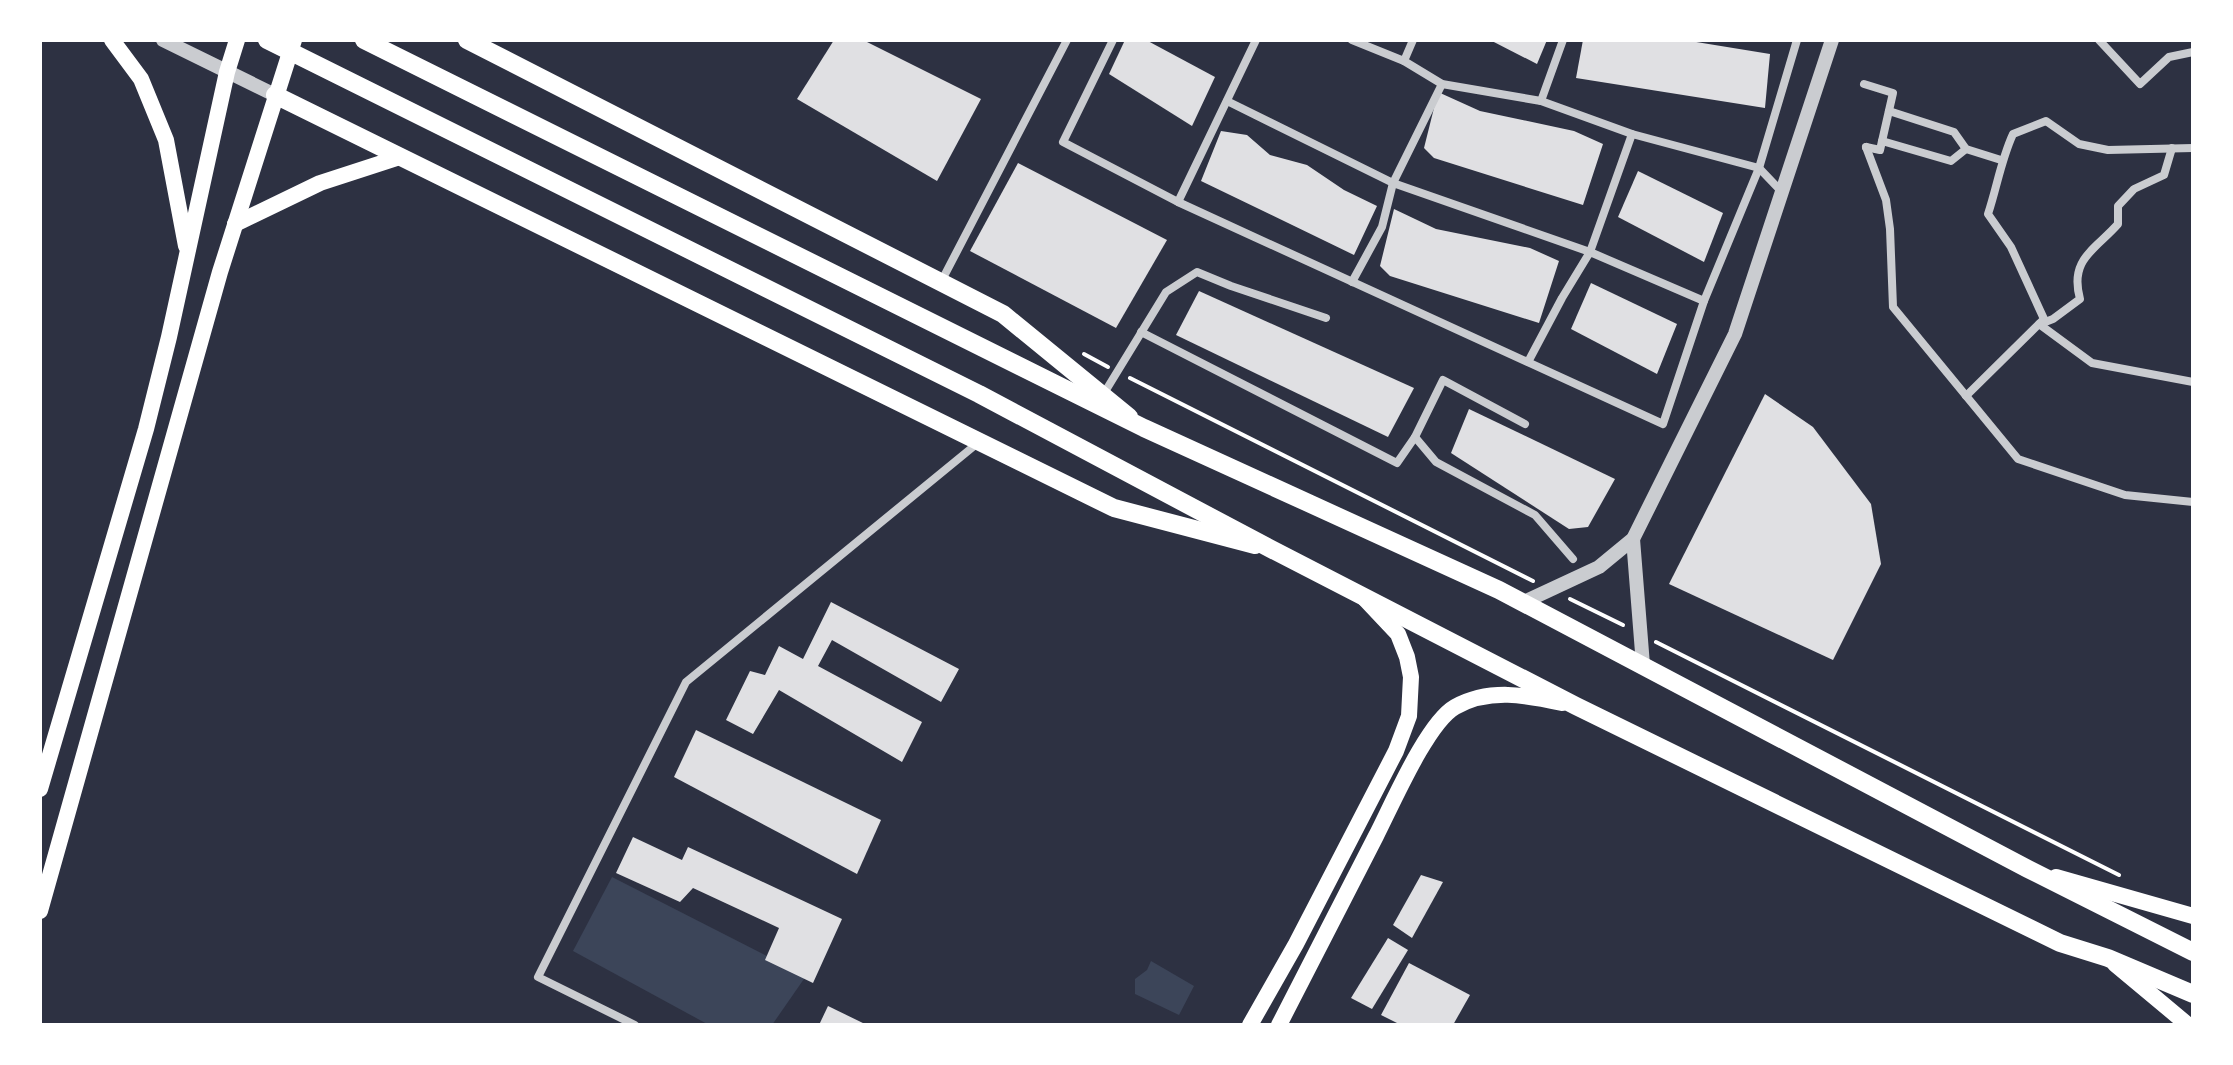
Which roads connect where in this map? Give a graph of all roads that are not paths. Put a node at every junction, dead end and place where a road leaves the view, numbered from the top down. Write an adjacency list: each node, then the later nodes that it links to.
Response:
1 (112, 40): 41 (main road)
2 (163, 40): 21 (street)
3 (237, 40): 21 (main road)
4 (267, 40): 58 (main road)
5 (294, 40): 24 (main road)
6 (364, 40): 53 (main road)
7 (467, 40): 19 (main road)
8 (491, 40): 19 (street)
9 (1067, 40): 42 (street)
10 (1113, 40): 38 (street)
11 (1256, 40): 25 (street)
12 (1352, 40): 20 (street)
13 (1413, 40): 20 (street)
14 (1563, 40): 26 (street)
15 (1797, 40): 35 (street)
16 (1832, 40): 37 (street)
17 (2099, 40): 18 (street)
18 (2193, 52)
19 (502, 56): 42 (main road)
20 (1404, 61): 22 (street)
21 (227, 72): 24 (street); 41 (main road)
22 (1442, 84): 26 (street); 36 (street)
23 (1864, 84): 27 (street)
24 (275, 95): 33 (main road); 39 (main road)
25 (1227, 101): 36 (street); 38 (street)
26 (1541, 101): 28 (street)
27 (1889, 111): 29 (street); 32 (street)
28 (1632, 134): 35 (street); 40 (street)
29 (1882, 141): 32 (street); 51 (street)
30 (2172, 148): 31 (street); 34 (street); 46 (street)
31 (2193, 148)
32 (1966, 149): 34 (street)
33 (400, 157): 39 (main road); 55 (main road)
34 (2001, 160): 46 (street)
35 (1759, 168): 37 (street); 44 (street)
36 (1393, 183): 40 (street); 43 (street)
37 (1782, 192): 57 (street)
38 (1178, 202): 43 (street)
39 (235, 224): 66 (main road)
40 (1590, 252): 44 (street); 48 (street)
41 (187, 254): 64 (main road)
42 (941, 282): 50 (main road)
43 (1352, 282): 48 (street)
44 (1704, 301): 48 (street)
45 (1326, 318): 47 (street)
46 (2039, 324): 49 (street); 51 (street)
47 (1141, 332): 50 (street); 54 (street)
48 (1528, 362)
49 (2193, 382)
50 (1103, 395): 53 (main road)
51 (1966, 396): 56 (street)
52 (1525, 424): 54 (street)
53 (1144, 428): 61 (main road)
54 (1415, 437): 59 (street)
55 (979, 442): 58 (main road); 71 (street)
56 (2193, 502)
57 (1633, 539): 61 (street); 62 (street)
58 (1271, 549): 60 (main road)
59 (1573, 559)
60 (1361, 595): 63 (main road); 72 (main road)
61 (1522, 603): 62 (main road)
62 (1643, 665): 65 (main road)
63 (1576, 706): 69 (main road); 73 (main road)
64 (40, 789)
65 (2028, 869): 67 (main road); 68 (main road)
66 (40, 911)
67 (2193, 916)
68 (2193, 952)
69 (2108, 958): 70 (main road); 74 (main road)
70 (2193, 994)
71 (635, 1025)
72 (1250, 1025)
73 (1279, 1025)
74 (2188, 1025)

